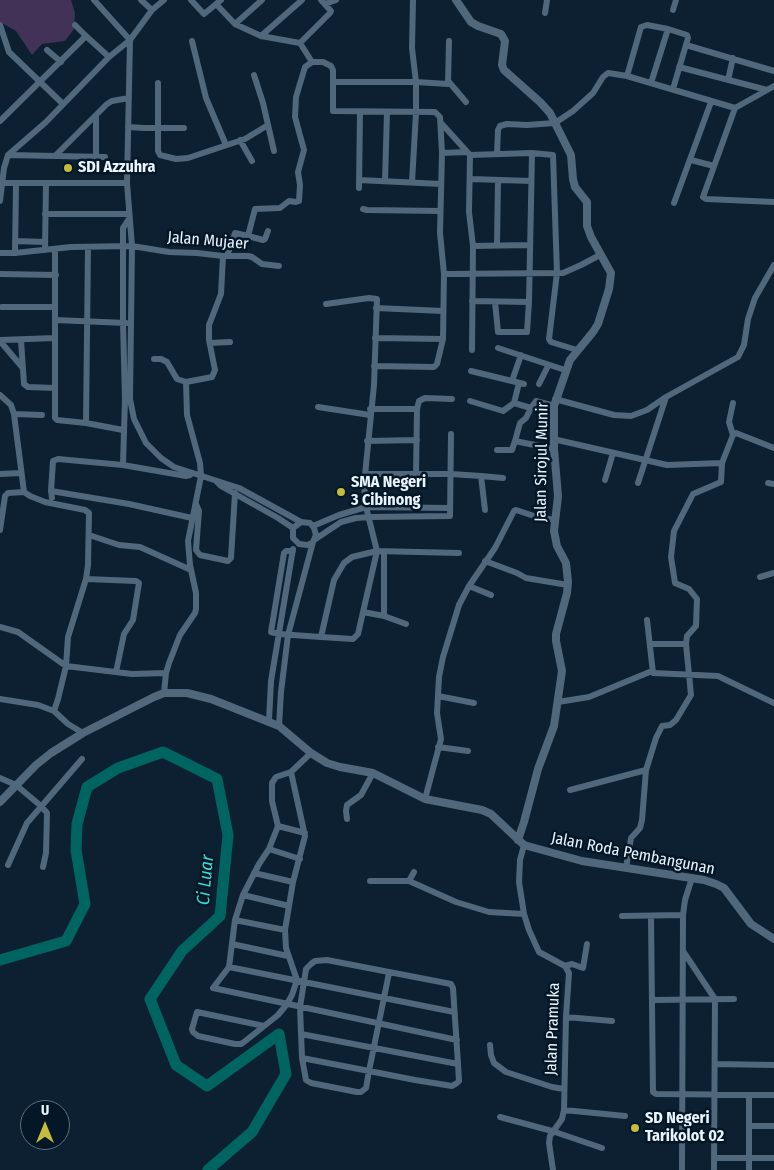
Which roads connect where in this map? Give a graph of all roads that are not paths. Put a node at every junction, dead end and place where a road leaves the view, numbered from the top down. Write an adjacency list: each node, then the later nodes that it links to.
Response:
1 (94, 0): 23 (street)
2 (141, 0): 14 (street)
3 (164, 0): 14 (street)
4 (191, 0): 12 (street)
5 (262, 0): 17 (street)
6 (336, 0): 13 (street)
7 (413, 0): 40 (street)
8 (456, 0): 57 (street, Jalan Sirojul Munir)
9 (547, 0): 16 (street)
10 (676, 0): 15 (street)
11 (298, 1): 22 (street)
12 (218, 2): 17 (street)
13 (323, 2): 26 (street)
14 (152, 10): 23 (street)
15 (673, 10)
16 (545, 12)
17 (236, 24): 22 (street)
18 (0, 25): 38 (street)
19 (75, 25): 21 (street)
20 (668, 29): 27 (street); 36 (street); 43 (street)
21 (86, 36): 29 (street); 31 (street)
22 (261, 36): 26 (street)
23 (130, 40): 29 (street); 47 (street)
24 (192, 41): 64 (street)
25 (449, 42): 42 (street)
26 (300, 43): 32 (street)
27 (686, 45): 30 (street); 33 (street)
28 (47, 50): 31 (street)
29 (110, 57): 50 (street)
30 (733, 58): 34 (street); 37 (street)
31 (61, 62): 38 (street)
32 (312, 62): 39 (street); 97 (street)
33 (679, 67): 37 (street); 45 (street)
34 (774, 71)
35 (254, 75): 59 (street)
36 (627, 76): 43 (street); 57 (street)
37 (728, 80): 46 (street)
38 (40, 82): 50 (street); 56 (street)
39 (333, 82): 40 (street); 52 (street)
40 (416, 82): 42 (street); 54 (street)
41 (158, 83): 61 (street)
42 (448, 83): 48 (street)
43 (651, 83): 45 (street)
44 (774, 86): 46 (street)
45 (673, 89): 49 (street)
46 (767, 90): 51 (street)
47 (129, 98): 55 (street); 60 (street)
48 (466, 102)
49 (711, 102): 51 (street); 74 (street)
50 (63, 104): 70 (street)
51 (735, 108): 76 (street)
52 (360, 112): 53 (street); 78 (street)
53 (387, 112): 54 (street); 82 (street)
54 (416, 113): 58 (street); 83 (street)
55 (96, 116): 71 (street); 72 (street)
56 (0, 121)
57 (556, 123): 69 (street); 110 (street, Jalan Sirojul Munir)
58 (442, 124): 66 (street); 67 (street)
59 (268, 125): 63 (street); 65 (street)
60 (128, 127): 61 (street); 85 (street)
61 (158, 128): 62 (street); 64 (street)
62 (184, 128)
63 (240, 140): 64 (street); 75 (street)
64 (226, 145)
65 (274, 151)
66 (442, 153): 67 (street); 87 (street)
67 (468, 153): 69 (street); 77 (street)
68 (532, 153): 69 (street); 80 (street); 116 (street)
69 (497, 154)
70 (8, 155): 71 (street); 81 (street)
71 (55, 156): 72 (street)
72 (96, 157): 73 (street)
73 (105, 157)
74 (691, 160): 76 (street); 91 (street)
75 (252, 161)
76 (714, 166): 90 (street)
77 (470, 179): 79 (street); 105 (street)
78 (359, 180): 82 (street); 88 (street)
79 (498, 180): 80 (street); 100 (street)
80 (531, 181): 101 (street)
81 (2, 182): 86 (street); 89 (street)
82 (385, 182): 83 (street)
83 (412, 182): 87 (street)
84 (46, 183): 85 (street); 86 (street); 94 (street)
85 (127, 183): 95 (street)
86 (16, 184): 98 (street)
87 (441, 184): 93 (street)
88 (359, 188)
89 (0, 201)
90 (774, 202)
91 (674, 203)
92 (363, 208): 93 (street)
93 (440, 211): 119 (street)
94 (45, 214): 95 (street); 99 (street)
95 (129, 217): 103 (street); 104 (street)
96 (268, 231): 97 (street)
97 (248, 236): 111 (street)
98 (15, 241): 99 (street); 109 (street)
99 (45, 242): 107 (street)
100 (496, 245): 101 (street); 105 (street)
101 (530, 245): 115 (street)
102 (90, 246): 103 (street, Jalan Mujaer); 106 (street, Jalan Mujaer); 129 (street)
103 (124, 246): 104 (street, Jalan Mujaer); 130 (street)
104 (132, 246): 111 (street, Jalan Mujaer); 131 (street)
105 (473, 246): 114 (street)
106 (55, 249): 107 (street, Jalan Mujaer); 118 (street)
107 (45, 250): 109 (street, Jalan Mujaer)
108 (0, 253): 109 (street, Jalan Mujaer)
109 (15, 253)
110 (600, 254): 116 (street); 141 (street, Jalan Sirojul Munir)
111 (225, 256): 113 (street, Jalan Mujaer); 138 (street)
112 (774, 265): 154 (street)
113 (279, 266)
114 (473, 273): 115 (street); 119 (street); 120 (street)
115 (530, 273): 116 (street); 122 (street)
116 (557, 273): 141 (street)
117 (0, 274): 118 (street)
118 (56, 274): 125 (street)
119 (444, 274): 127 (street)
120 (472, 301): 121 (street); 140 (street)
121 (495, 302): 122 (street); 122 (street)
122 (529, 302)
123 (326, 304): 126 (street)
124 (2, 307): 125 (street)
125 (55, 307): 128 (street)
126 (376, 308): 127 (street); 133 (street)
127 (443, 311): 134 (street)
128 (55, 320): 129 (street); 132 (street)
129 (88, 321): 130 (street); 167 (street)
130 (123, 323): 131 (street); 155 (street)
131 (130, 324): 155 (street)
132 (55, 338): 136 (street); 152 (street)
133 (375, 338): 134 (street); 144 (street)
134 (443, 339): 144 (street)
135 (0, 340): 136 (street); 146 (street)
136 (21, 340): 146 (street)
137 (230, 342): 138 (street)
138 (210, 343): 149 (street)
139 (498, 348): 142 (street)
140 (472, 350)
141 (577, 350): 147 (street, Jalan Sirojul Munir)
142 (521, 356): 145 (street); 150 (street)
143 (154, 359): 149 (street)
144 (374, 366): 164 (street)
145 (548, 366): 147 (street); 151 (street)
146 (22, 367): 152 (street)
147 (565, 370): 158 (street, Jalan Sirojul Munir)
148 (471, 371): 150 (street)
149 (186, 382): 188 (street)
150 (518, 382): 159 (street)
151 (539, 384)
152 (55, 388): 167 (street)
153 (0, 395): 165 (street)
154 (666, 397): 158 (street); 179 (street)
155 (128, 399): 168 (street); 184 (street)
156 (452, 399): 163 (street)
157 (470, 401): 159 (street)
158 (554, 402): 162 (street); 171 (street, Jalan Sirojul Munir)
159 (514, 403): 162 (street)
160 (733, 403): 170 (street)
161 (318, 407): 164 (street)
162 (531, 408): 173 (street)
163 (417, 409): 164 (street); 172 (street)
164 (370, 412): 174 (street)
165 (14, 414): 166 (street); 182 (street)
166 (42, 414)
167 (86, 423): 168 (street)
168 (123, 430): 181 (street)
169 (451, 434): 187 (street)
170 (733, 435): 175 (street); 180 (street)
171 (553, 439): 176 (street, Jalan Sirojul Munir); 178 (street)
172 (417, 440): 174 (street); 186 (street)
173 (515, 440): 176 (street); 177 (street)
174 (367, 441): 185 (street)
175 (774, 448)
176 (554, 449): 204 (street, Jalan Sirojul Munir)
177 (497, 450)
178 (613, 453): 179 (street); 191 (street)
179 (645, 461): 180 (street); 193 (street)
180 (722, 463): 232 (street)
181 (123, 466): 184 (street); 203 (street)
182 (21, 473): 183 (street); 194 (street)
183 (0, 474)
184 (193, 474): 188 (street)
185 (366, 474): 186 (street); 197 (street)
186 (416, 474): 187 (street)
187 (451, 474): 189 (street); 198 (street)
188 (201, 476): 192 (street); 196 (street)
189 (481, 476): 190 (street); 199 (street)
190 (503, 478)
191 (604, 480)
192 (216, 481): 195 (street); 200 (street)
193 (638, 483)
194 (24, 492): 209 (street); 210 (street)
195 (236, 494): 196 (street); 200 (street)
196 (196, 504): 203 (street)
197 (366, 507): 198 (street); 201 (street); 202 (street)
198 (450, 508): 202 (street)
199 (485, 510)
200 (280, 514): 205 (street); 208 (street)
201 (339, 514): 206 (street); 207 (street)
202 (370, 516): 206 (street); 213 (street)
203 (192, 518): 216 (street)
204 (555, 520): 215 (street); 220 (street, Jalan Sirojul Munir)
205 (300, 522): 207 (street); 208 (street)
206 (342, 522): 212 (street)
207 (313, 526): 212 (street)
208 (293, 528): 211 (street)
209 (0, 530)
210 (89, 535): 216 (street); 219 (street)
211 (293, 538): 212 (street); 228 (street)
212 (313, 541): 229 (street)
213 (380, 552): 214 (street); 223 (street); 224 (street); 230 (street)
214 (458, 553)
215 (485, 561): 220 (street); 221 (street)
216 (192, 570): 236 (street)
217 (772, 576): 218 (street)
218 (760, 577)
219 (86, 579): 233 (street); 235 (street)
220 (568, 585): 241 (street, Jalan Sirojul Munir)
221 (469, 586): 222 (street); 239 (street)
222 (491, 595)
223 (363, 612): 224 (street); 230 (street)
224 (384, 616): 226 (street)
225 (647, 620): 231 (street)
226 (406, 624)
227 (0, 627): 233 (street)
228 (279, 634): 229 (street); 245 (street)
229 (288, 634): 230 (street); 246 (street)
230 (321, 637)
231 (650, 644): 232 (street); 234 (street)
232 (686, 644): 237 (street)
233 (66, 666): 235 (street); 244 (street)
234 (652, 671): 237 (street); 241 (street)
235 (116, 672): 236 (street)
236 (166, 673): 238 (street)
237 (690, 676): 243 (street); 252 (street)
238 (164, 693): 245 (street, Jalan Roda Pembangunan); 247 (street, Jalan Roda Pembangunan)
239 (438, 696): 242 (street); 248 (street)
240 (0, 699): 244 (street)
241 (558, 702): 264 (street, Jalan Sirojul Munir)
242 (474, 703)
243 (774, 703)
244 (54, 711): 247 (street)
245 (269, 720): 246 (street, Jalan Roda Pembangunan)
246 (280, 726): 250 (street, Jalan Roda Pembangunan)
247 (84, 733): 256 (street, Jalan Roda Pembangunan)
248 (438, 748): 249 (street); 258 (street)
249 (468, 751)
250 (312, 752): 253 (street); 254 (street, Jalan Roda Pembangunan)
251 (82, 759): 260 (street)
252 (646, 770): 257 (street); 269 (street)
253 (292, 772): 262 (street); 263 (street)
254 (373, 773): 258 (street, Jalan Roda Pembangunan); 261 (street)
255 (0, 778): 256 (street)
256 (16, 785): 259 (street, Jalan Roda Pembangunan); 260 (street)
257 (570, 790)
258 (425, 799): 264 (street, Jalan Roda Pembangunan)
259 (0, 802)
260 (41, 806): 267 (street); 268 (street)
261 (347, 819)
262 (278, 826): 263 (street); 265 (street)
263 (305, 833): 266 (street)
264 (521, 843): 269 (street, Jalan Roda Pembangunan); 278 (street, Jalan Pramuka)
265 (269, 849): 266 (street); 271 (street)
266 (300, 859): 275 (street)
267 (8, 864)
268 (43, 867)
269 (626, 868): 272 (street, Jalan Roda Pembangunan)
270 (414, 872): 274 (street)
271 (254, 873): 275 (street); 276 (street)
272 (692, 878): 281 (street); 284 (street, Jalan Roda Pembangunan)
273 (370, 881): 274 (street)
274 (410, 881): 278 (street)
275 (293, 882): 277 (street)
276 (243, 895): 277 (street); 282 (street)
277 (289, 906): 283 (street)
278 (524, 914): 289 (street, Jalan Pramuka)
279 (622, 916): 280 (street)
280 (651, 916): 281 (street); 297 (street)
281 (683, 916): 287 (street)
282 (235, 920): 283 (street); 285 (street)
283 (285, 930): 288 (street)
284 (774, 939)
285 (232, 944): 288 (street); 290 (street)
286 (587, 944): 289 (street)
287 (683, 951): 294 (street); 295 (street)
288 (288, 956): 292 (street)
289 (565, 966): 301 (street, Jalan Pramuka)
290 (229, 967): 292 (street); 298 (street)
291 (390, 973): 292 (street); 293 (street); 300 (street)
292 (300, 981): 293 (street); 298 (street); 299 (street)
293 (384, 999): 300 (street); 303 (street)
294 (683, 999): 295 (street); 297 (street); 315 (street)
295 (715, 999): 296 (street); 311 (street)
296 (734, 999)
297 (652, 1000): 315 (street)
298 (288, 1004): 299 (street); 304 (street)
299 (300, 1007): 303 (street); 305 (street)
300 (454, 1012): 306 (street)
301 (566, 1017): 302 (street); 314 (street, Jalan Pramuka)
302 (612, 1021)
303 (379, 1023): 306 (street); 308 (street)
304 (264, 1026): 304 (street)
305 (301, 1034): 308 (street); 309 (street)
306 (456, 1040): 310 (street)
307 (490, 1045): 314 (street)
308 (374, 1047): 310 (street); 313 (street)
309 (302, 1058): 313 (street); 313 (street)
310 (458, 1064): 313 (street)
311 (715, 1064): 312 (street); 316 (street)
312 (774, 1065)
313 (369, 1071)
314 (564, 1089): 319 (street, Jalan Pramuka)
315 (682, 1094): 316 (street); 330 (street)
316 (715, 1094): 317 (street); 326 (street)
317 (749, 1095): 318 (street); 322 (street)
318 (774, 1095)
319 (564, 1110): 320 (street); 324 (street, Jalan Pramuka)
320 (625, 1116)
321 (500, 1117): 324 (street)
322 (749, 1126): 323 (street); 327 (street)
323 (774, 1126)
324 (552, 1131): 325 (street); 329 (street, Jalan Pramuka)
325 (602, 1148)
326 (714, 1158): 327 (street); 331 (street)
327 (749, 1158): 328 (street); 332 (street)
328 (774, 1158)
329 (553, 1170)
330 (682, 1170)
331 (714, 1170)
332 (749, 1170)

